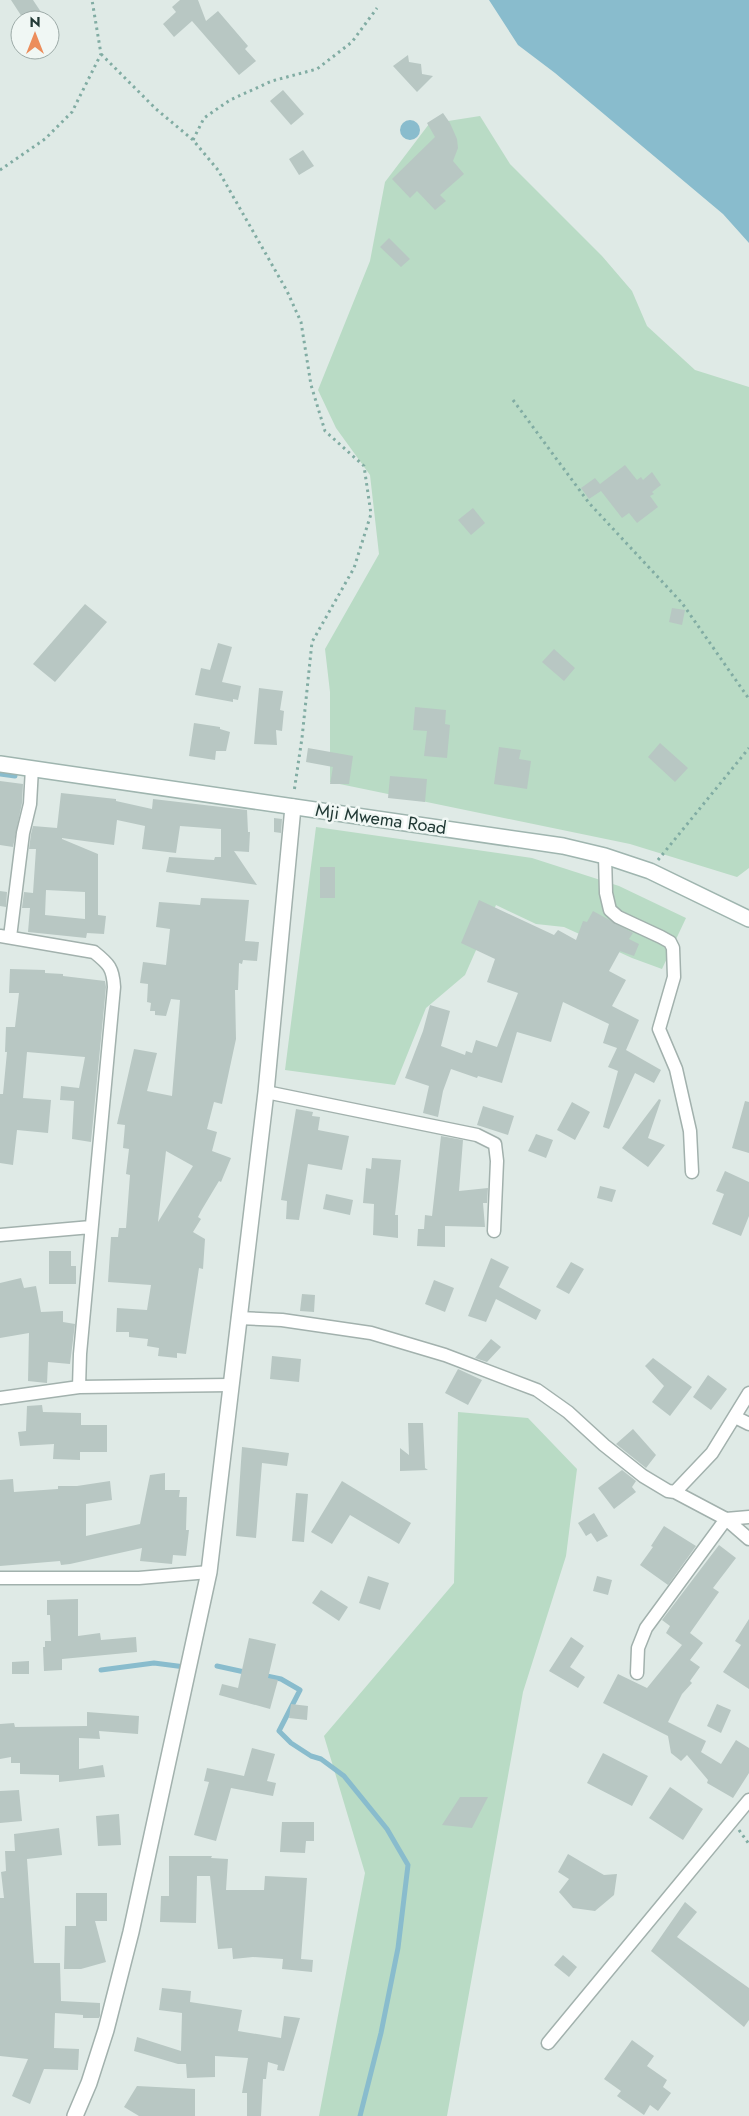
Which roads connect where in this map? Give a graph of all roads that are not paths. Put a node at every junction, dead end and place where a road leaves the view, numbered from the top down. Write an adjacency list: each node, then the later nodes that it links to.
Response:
1 (0, 764): 2 (street, Mji Mwema Road)
2 (32, 768): 3 (street, Mji Mwema Road); 6 (street)
3 (293, 807): 4 (street, Mji Mwema Road); 7 (street)
4 (605, 856): 5 (street, Mji Mwema Road); 8 (street)
5 (749, 919)
6 (5, 936): 9 (street)
7 (266, 1092): 10 (street); 12 (street)
8 (692, 1172)
9 (91, 1228): 11 (street); 14 (street)
10 (494, 1231)
11 (0, 1235)
12 (238, 1318): 13 (street); 19 (street)
13 (230, 1386): 14 (street); 23 (street)
14 (79, 1387): 16 (street)
15 (749, 1393): 17 (street)
16 (0, 1398)
17 (735, 1417): 18 (street); 19 (street)
18 (749, 1424)
19 (676, 1492): 21 (street)
20 (749, 1517): 21 (street)
21 (726, 1519): 22 (street); 25 (street)
22 (749, 1539)
23 (209, 1572): 24 (street); 28 (street)
24 (0, 1578)
25 (637, 1673)
26 (749, 1800): 27 (street)
27 (548, 2043)
28 (75, 2116)

